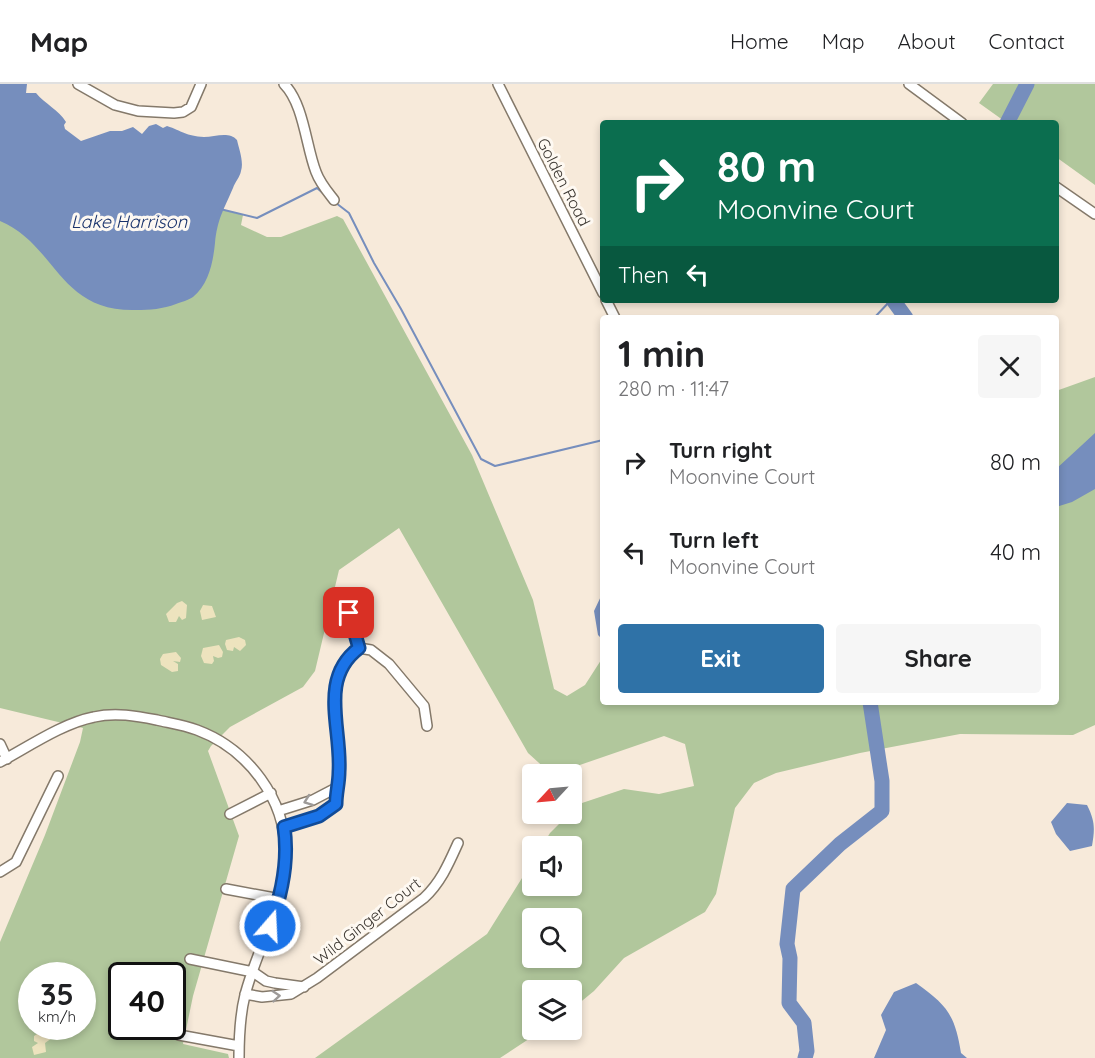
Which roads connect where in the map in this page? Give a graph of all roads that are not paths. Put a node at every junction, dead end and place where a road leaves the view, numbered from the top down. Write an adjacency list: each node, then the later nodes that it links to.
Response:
1 (78, 84): 7 (street)
2 (101, 84): 7 (street)
3 (201, 84): 7 (street)
4 (284, 84): 10 (street)
5 (498, 84): 12 (street, Golden Road)
6 (909, 84): 8 (street)
7 (95, 94)
8 (959, 120)
9 (1059, 189): 11 (street)
10 (334, 200)
11 (1095, 214)
12 (600, 287)
13 (344, 596): 14 (street)
14 (359, 648): 15 (street); 19 (street)
15 (427, 726)
16 (0, 744): 17 (street)
17 (3, 760): 20 (street)
18 (58, 776): 25 (street)
19 (336, 788): 21 (street, one-way to 21); 23 (street)
20 (270, 793): 21 (street); 22 (street)
21 (278, 811): 23 (street)
22 (230, 814)
23 (284, 827): 27 (street)
24 (458, 843): 30 (street, Wild Ginger Court)
25 (0, 872)
26 (226, 889): 27 (street)
27 (280, 899): 29 (street)
28 (190, 959): 29 (street)
29 (253, 972): 30 (street); 31 (street)
30 (304, 987): 31 (street, Wild Ginger Court, one-way to 30)
31 (245, 994): 33 (street)
32 (186, 1036): 33 (street)
33 (239, 1046): 34 (street)
34 (238, 1058)

